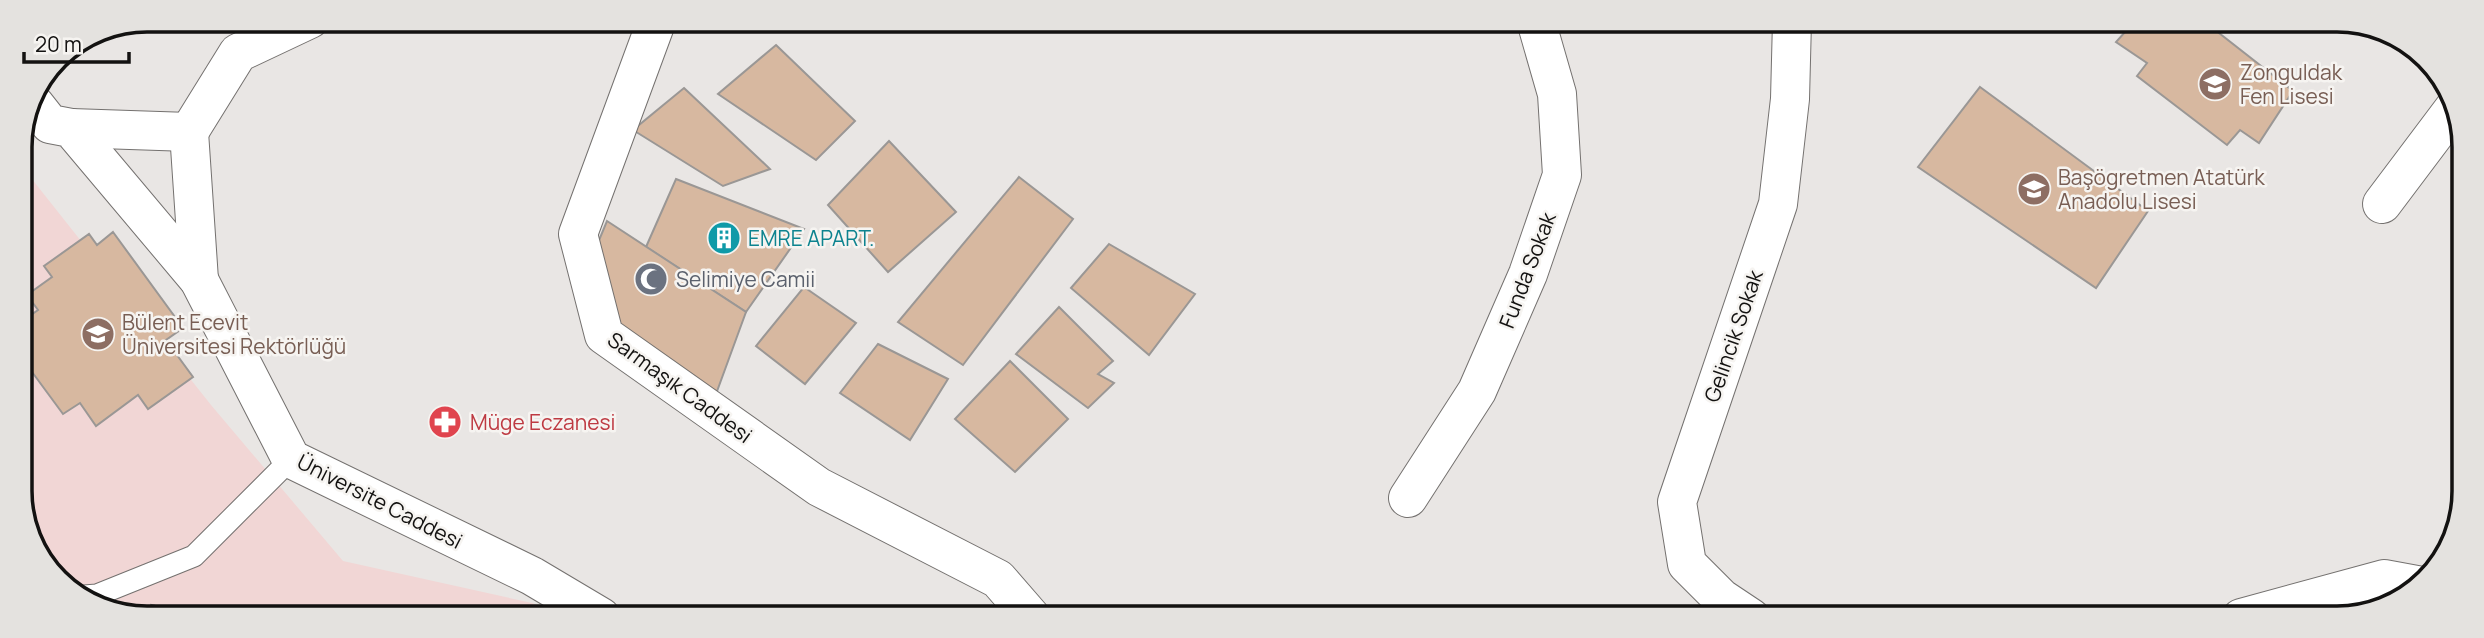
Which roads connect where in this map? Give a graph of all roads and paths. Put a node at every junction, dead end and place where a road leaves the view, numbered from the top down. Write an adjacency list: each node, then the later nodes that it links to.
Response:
1 (282, 32): 8 (street)
2 (653, 32): 16 (street, Sarmaşık Caddesi)
3 (1539, 32): 12 (street, Funda Sokak)
4 (1792, 32): 17 (street, Gelincik Sokak)
5 (38, 110): 7 (street, Üniversite Caddesi)
6 (2448, 116): 9 (street)
7 (71, 128): 8 (street); 10 (street, Üniversite Caddesi)
8 (189, 132): 10 (street)
9 (2382, 204)
10 (199, 280): 11 (street, Üniversite Caddesi)
11 (291, 458): 14 (lane); 15 (street, Üniversite Caddesi)
12 (1408, 498)
13 (2406, 583): 18 (street)
14 (96, 595)
15 (582, 606)
16 (1021, 606)
17 (1733, 606)
18 (2285, 606)

